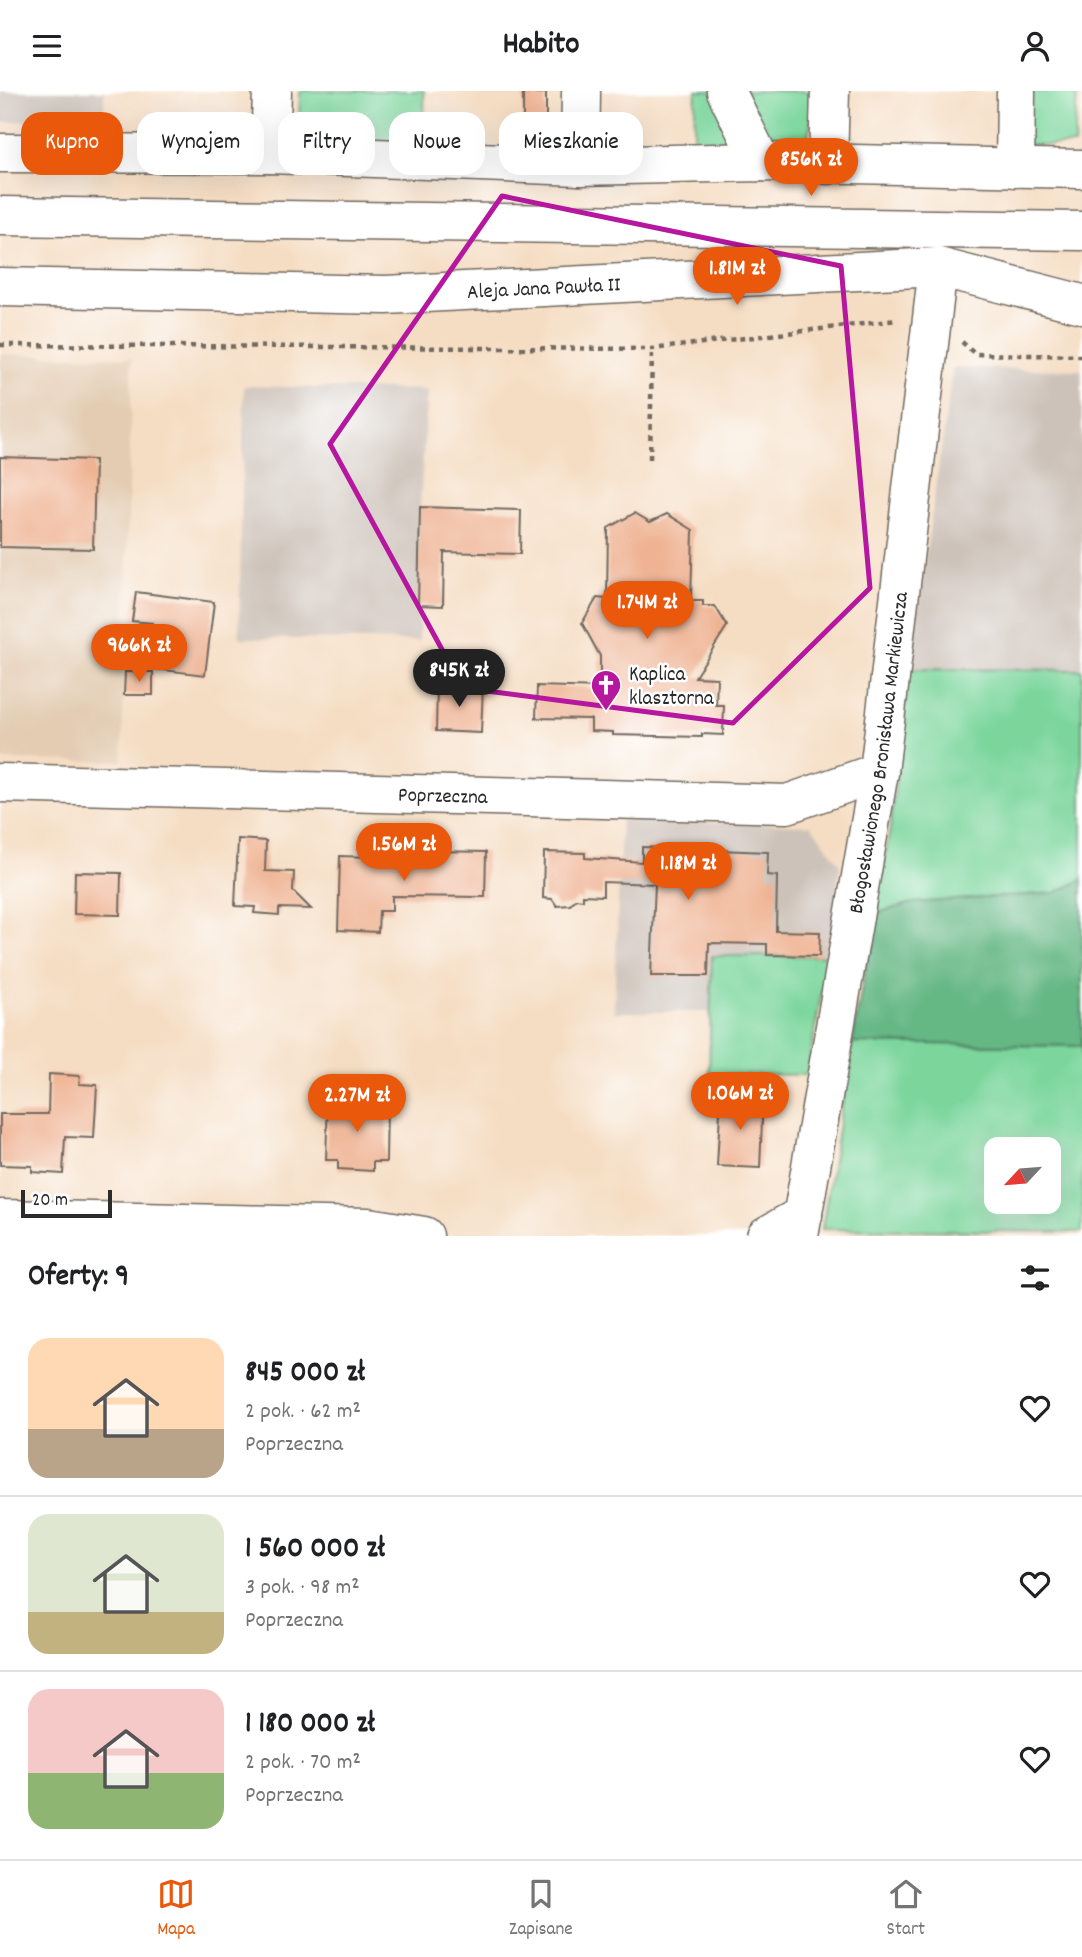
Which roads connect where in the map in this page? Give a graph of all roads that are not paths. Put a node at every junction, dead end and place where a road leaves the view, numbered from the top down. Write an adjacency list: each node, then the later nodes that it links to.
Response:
1 (272, 91): 8 (street)
2 (581, 91): 6 (street)
3 (726, 91): 9 (street)
4 (830, 91): 12 (street)
5 (1016, 91): 13 (street)
6 (581, 112)
7 (0, 153): 8 (street)
8 (270, 154): 10 (street)
9 (761, 162): 11 (street); 12 (street)
10 (499, 163)
11 (643, 165)
12 (828, 165): 13 (street)
13 (1015, 168): 14 (street)
14 (1082, 169)
15 (0, 216): 16 (street)
16 (1082, 231)
17 (939, 267): 18 (street, Aleja Jana Pawła II); 19 (street, Aleja Jana Pawła II); 20 (street, Błogosławionego Bronisława Markiewicza)
18 (0, 287)
19 (1082, 304)
20 (878, 772): 21 (street, Poprzeczna); 23 (street, Błogosławionego Bronisława Markiewicza)
21 (0, 783)
22 (0, 1219): 24 (street)
23 (801, 1225): 25 (street)
24 (424, 1236)
25 (766, 1236)

